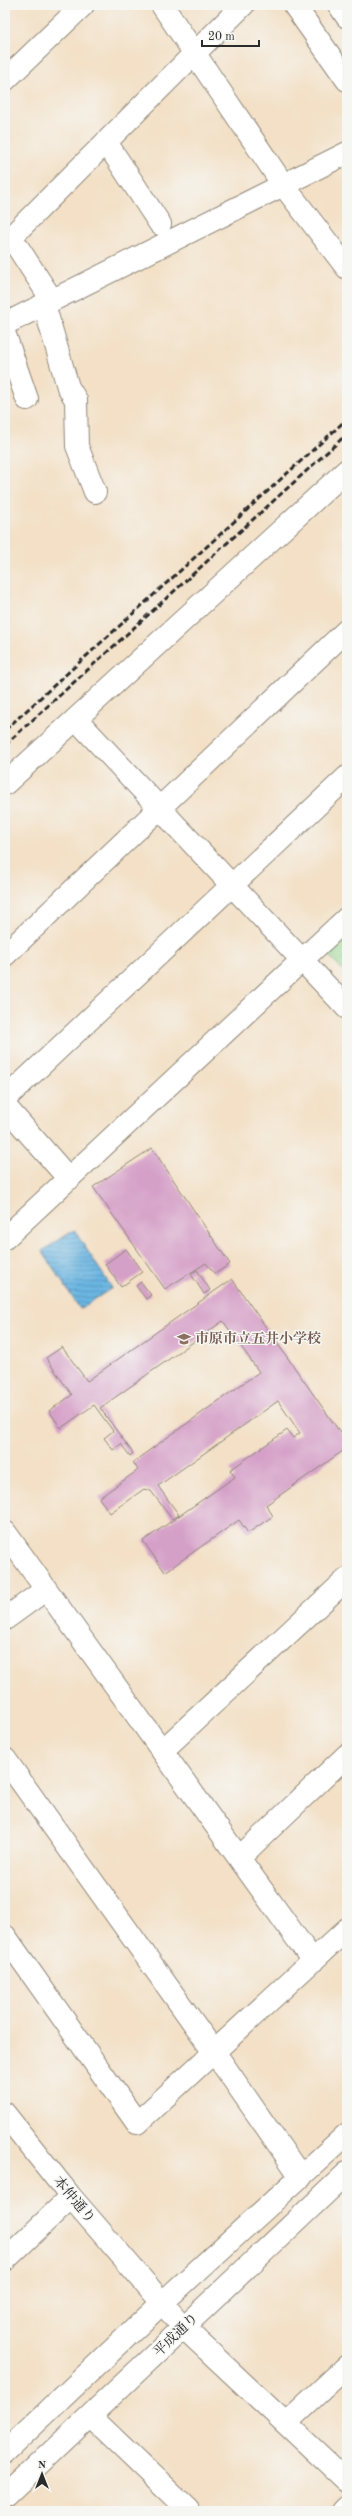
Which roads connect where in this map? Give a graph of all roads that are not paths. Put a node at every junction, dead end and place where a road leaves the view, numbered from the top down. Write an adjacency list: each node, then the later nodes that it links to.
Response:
1 (83, 5): 8 (street)
2 (162, 5): 7 (street)
3 (243, 5): 7 (street)
4 (294, 5): 9 (street)
5 (339, 5): 6 (street)
6 (347, 17)
7 (194, 55): 10 (street); 12 (street)
8 (5, 80)
9 (347, 80)
10 (106, 142): 13 (street); 14 (street)
11 (347, 153): 12 (street)
12 (284, 186): 15 (street); 16 (street)
13 (160, 224)
14 (8, 240): 16 (street)
15 (347, 268)
16 (48, 302): 17 (street); 21 (street)
17 (5, 324)
18 (5, 335): 19 (street)
19 (27, 399)
20 (347, 470): 23 (street)
21 (95, 492)
22 (347, 630): 26 (street)
23 (76, 719): 25 (street); 26 (street)
24 (347, 777): 27 (street)
25 (5, 784)
26 (159, 808): 27 (street); 29 (street)
27 (231, 884): 30 (street); 32 (street)
28 (347, 918): 30 (street)
29 (5, 955)
30 (302, 960): 31 (street); 34 (street)
31 (347, 1008)
32 (5, 1099)
33 (5, 1106): 34 (street)
34 (69, 1179): 35 (street)
35 (5, 1238)
36 (5, 1532): 38 (street)
37 (347, 1579): 40 (street)
38 (45, 1590): 39 (street); 40 (street)
39 (5, 1620)
40 (163, 1750): 43 (street)
41 (347, 1755): 43 (street)
42 (5, 1759): 47 (street)
43 (239, 1858): 46 (street)
44 (347, 1929): 46 (street)
45 (5, 1936): 47 (street)
46 (313, 1961): 47 (street)
47 (215, 2053): 51 (street)
48 (5, 2114): 52 (street, 本仲通り)
49 (347, 2134): 51 (street)
50 (347, 2173): 55 (street, 平成通り)
51 (301, 2177): 54 (street)
52 (71, 2197): 53 (street); 54 (street, 本仲通り)
53 (5, 2260)
54 (162, 2303): 55 (street, 本仲通り); 59 (street)
55 (184, 2328): 57 (street, 平成通り); 58 (street, 本仲通り)
56 (347, 2366): 58 (street)
57 (91, 2417): 61 (street, 平成通り); 63 (street)
58 (286, 2423): 60 (street, 本仲通り)
59 (5, 2452)
60 (347, 2481)
61 (5, 2496)
62 (347, 2507): 64 (street)
63 (187, 2510)
64 (343, 2511)

